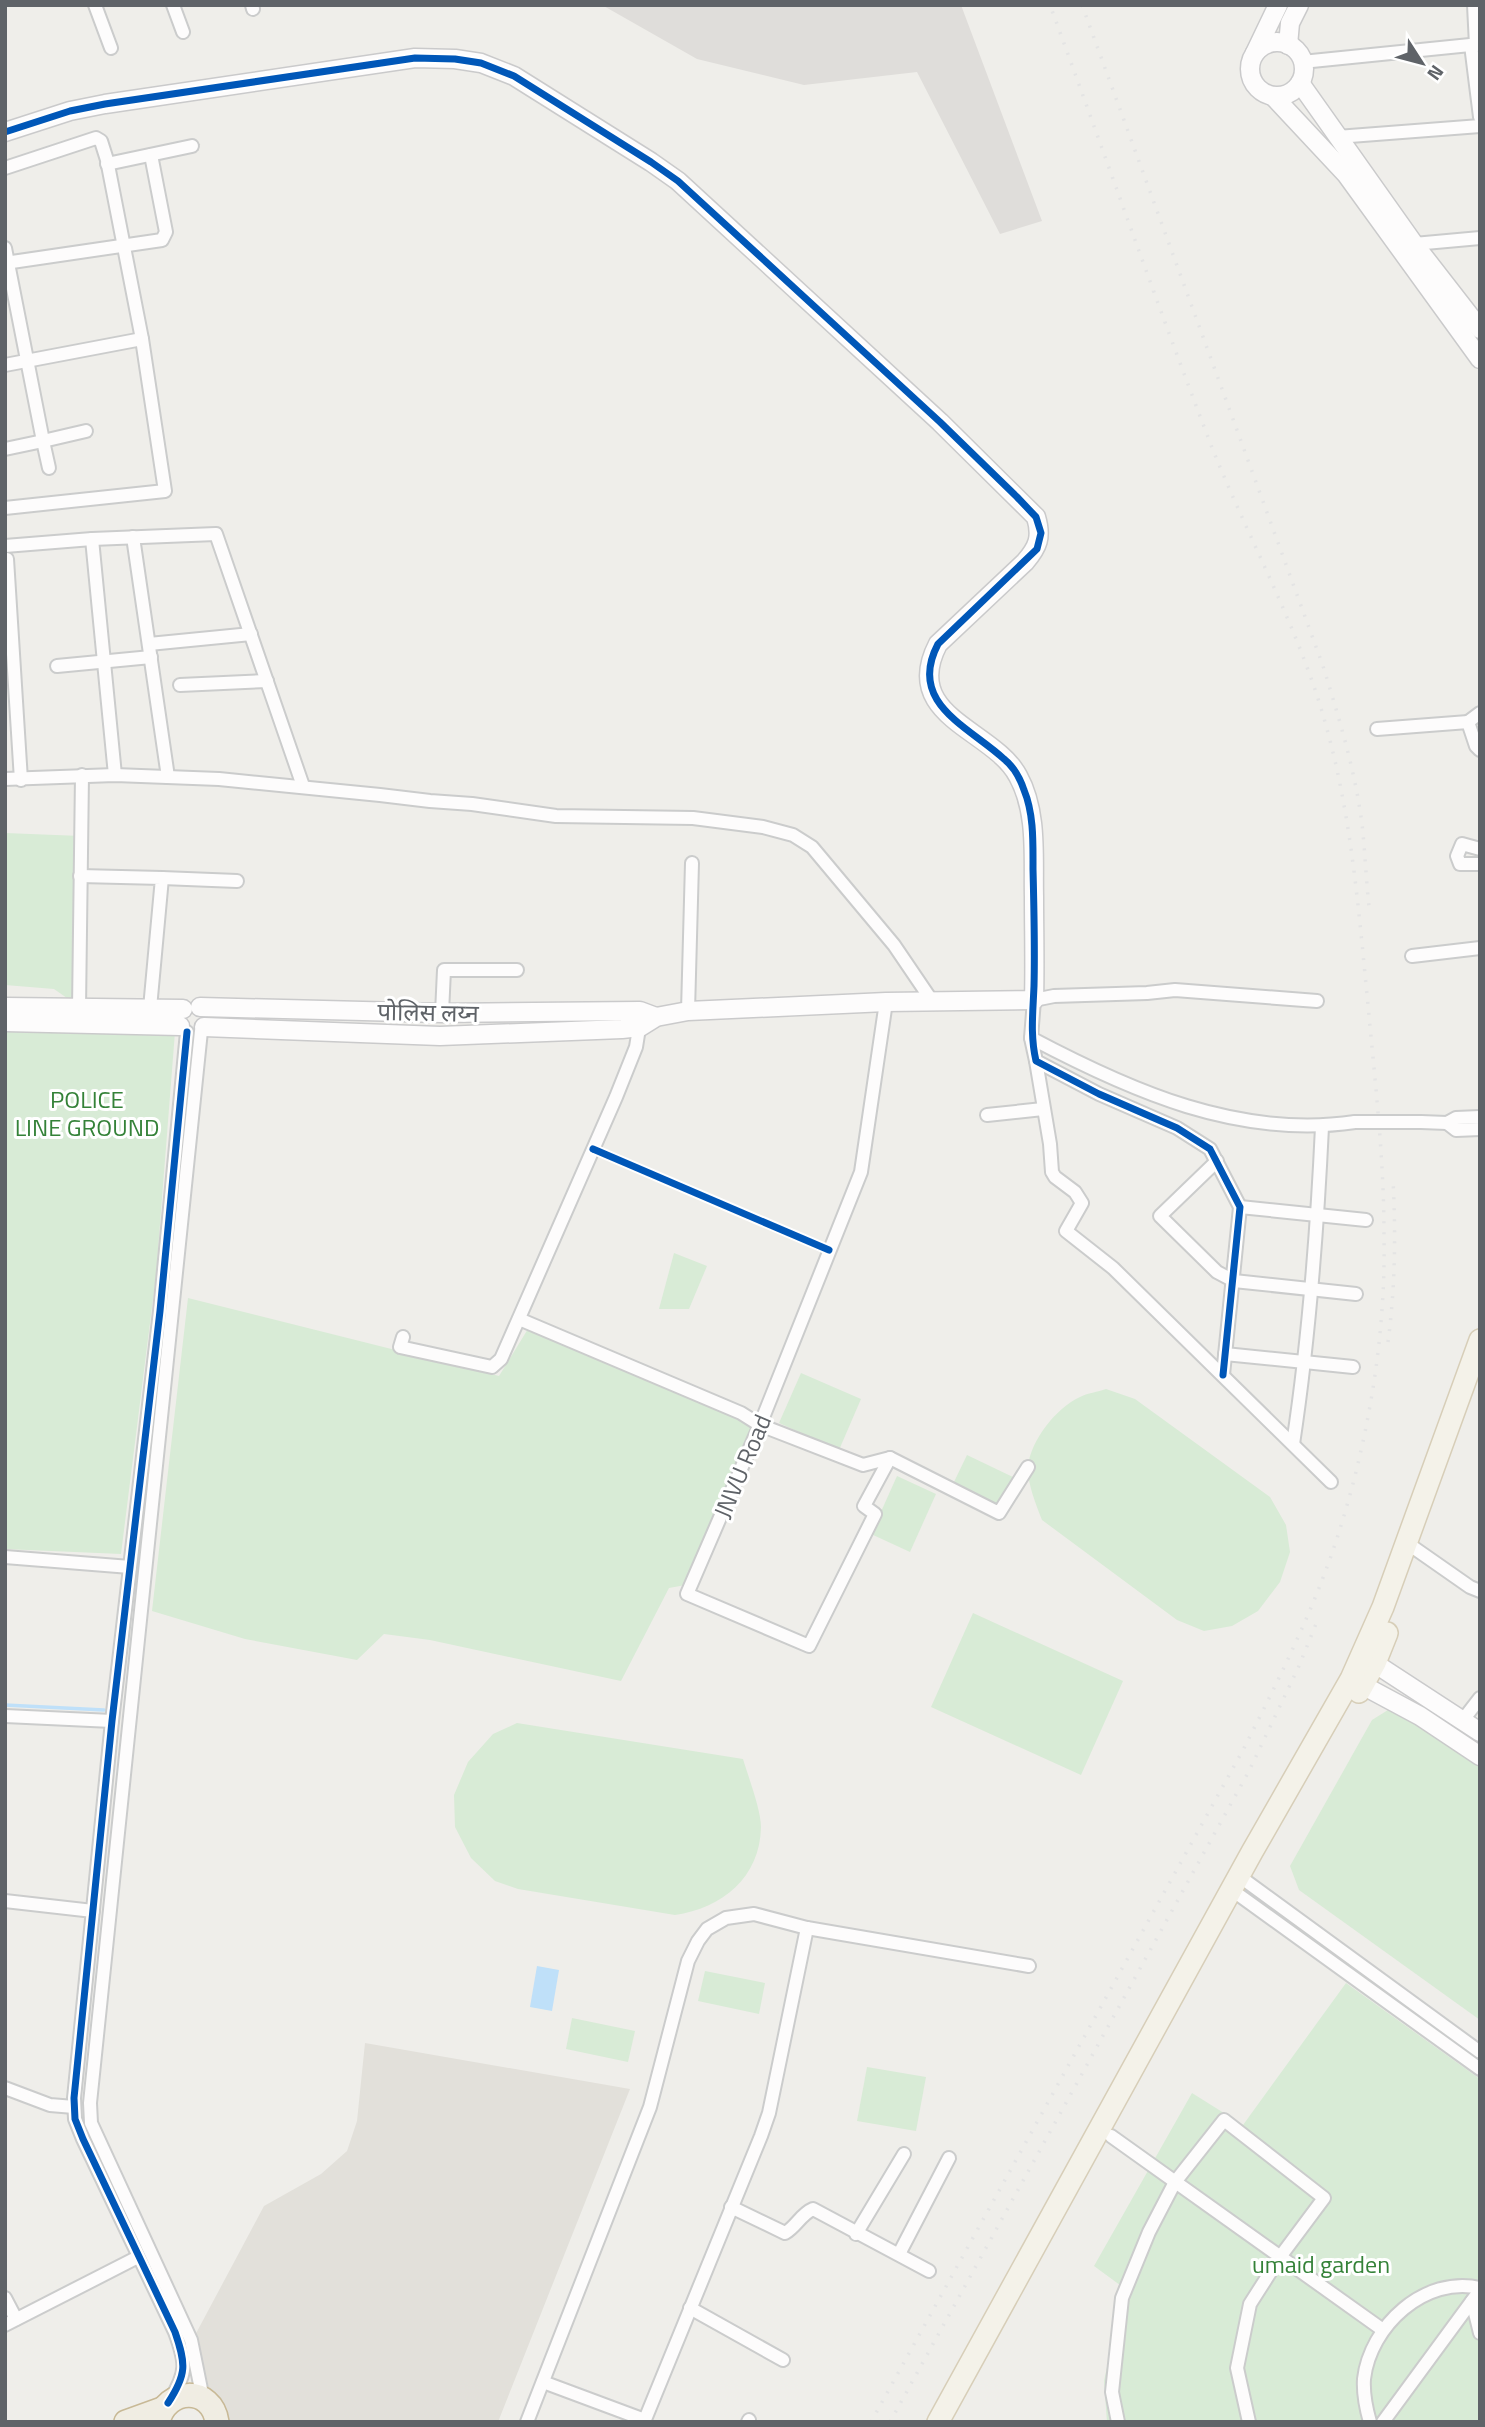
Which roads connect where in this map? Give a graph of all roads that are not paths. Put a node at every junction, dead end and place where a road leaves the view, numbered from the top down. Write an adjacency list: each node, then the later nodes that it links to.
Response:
1 (95, 5): 9 (street)
2 (173, 5): 6 (street)
3 (1278, 5): 10 (street)
4 (1299, 5): 7 (street)
5 (1474, 5): 8 (street)
6 (183, 32)
7 (1288, 45): 10 (street); 11 (street)
8 (1476, 45): 11 (street); 14 (street)
9 (111, 48)
10 (1255, 53): 13 (street)
11 (1302, 62): 12 (street)
12 (1300, 83): 13 (street); 17 (street)
13 (1273, 96): 29 (street)
14 (1480, 117)
15 (1480, 126): 17 (street)
16 (5, 132): 65 (street)
17 (1337, 137): 23 (street)
18 (192, 146): 19 (street)
19 (151, 155): 20 (street); 24 (street)
20 (107, 164): 21 (street); 24 (street)
21 (5, 168)
22 (1480, 238): 23 (street)
23 (1415, 244): 27 (street)
24 (124, 247): 26 (street); 28 (street)
25 (5, 248): 26 (street)
26 (7, 263): 30 (street)
27 (1480, 329)
28 (142, 339): 30 (street); 36 (street)
29 (1480, 359)
30 (29, 360): 31 (street); 33 (street)
31 (5, 365)
32 (86, 431): 33 (street)
33 (43, 441): 34 (street); 35 (street)
34 (5, 449)
35 (49, 468)
36 (5, 508)
37 (133, 537): 38 (street); 40 (street); 41 (street)
38 (92, 539): 39 (street); 42 (street)
39 (6, 552): 54 (street)
40 (251, 634): 41 (street); 44 (street)
41 (150, 650): 42 (street); 52 (street)
42 (104, 661): 43 (street); 51 (street)
43 (57, 666)
44 (267, 681): 45 (street); 55 (street)
45 (180, 685)
46 (1480, 713): 47 (street)
47 (1468, 722): 48 (street); 49 (street)
48 (1377, 729)
49 (1480, 750)
50 (82, 775): 51 (street); 54 (street); 59 (street)
51 (114, 775): 52 (street)
52 (168, 777): 55 (street)
53 (5, 779): 54 (street)
54 (21, 779)
55 (303, 786): 66 (street)
56 (1480, 849): 58 (street)
57 (692, 863): 72 (street)
58 (1480, 864)
59 (80, 876): 60 (street); 70 (street)
60 (162, 878): 61 (street); 71 (street)
61 (237, 881)
62 (1480, 948): 63 (street)
63 (1412, 956)
64 (517, 970): 73 (street)
65 (1034, 1000): 66 (street, पोलिस लय्न); 67 (street); 77 (street)
66 (932, 1001): 68 (street, पोलिस लय्न)
67 (1317, 1001)
68 (886, 1002): 72 (street, पोलिस लय्न); 100 (street, JNVU Road)
69 (5, 1007): 70 (street)
70 (79, 1008): 71 (street)
71 (150, 1008): 76 (street)
72 (688, 1011): 74 (street, पोलिस लय्न)
73 (442, 1013): 74 (street, पोलिस लय्न); 76 (street, पोलिस लय्न)
74 (646, 1018): 76 (street, पोलिस लय्न); 92 (street)
75 (5, 1022): 76 (street, पोलिस लय्न)
76 (193, 1022): 107 (street); 144 (street)
77 (1031, 1038): 78 (street); 83 (street)
78 (1036, 1061): 79 (street); 85 (street)
79 (1043, 1109): 80 (street); 98 (street)
80 (987, 1115)
81 (1480, 1117): 82 (street)
82 (1447, 1123): 83 (street, bridge); 84 (street)
83 (1322, 1127): 87 (street)
84 (1480, 1129)
85 (1217, 1161): 86 (street); 89 (street)
86 (1240, 1207): 87 (street); 89 (street)
87 (1318, 1215): 88 (street); 90 (street)
88 (1366, 1220)
89 (1234, 1282): 90 (street); 95 (street)
90 (1311, 1289): 91 (street); 96 (street)
91 (1356, 1293)
92 (519, 1319): 93 (street); 100 (street)
93 (404, 1338)
94 (1480, 1340): 105 (main road)
95 (1225, 1354): 96 (street); 98 (street)
96 (1306, 1362): 97 (street); 101 (street)
97 (1353, 1367)
98 (1223, 1375): 101 (street)
99 (1480, 1381): 105 (main road)
100 (760, 1425): 102 (street); 102 (street, JNVU Road)
101 (1293, 1444): 104 (street)
102 (890, 1458): 103 (street)
103 (1028, 1467)
104 (1331, 1482)
105 (1412, 1547): 108 (street); 109 (main road)
106 (5, 1557): 107 (street)
107 (130, 1567): 114 (street)
108 (1480, 1591)
109 (1369, 1659): 110 (main road); 113 (street)
110 (1357, 1682): 116 (street); 117 (main road)
111 (1480, 1698): 113 (street)
112 (5, 1716): 114 (street)
113 (1463, 1720): 115 (street)
114 (112, 1721): 119 (street)
115 (1480, 1732)
116 (1480, 1756)
117 (1241, 1886): 122 (street); 123 (street); 126 (main road); 150 (main road)
118 (5, 1901): 119 (street)
119 (93, 1911): 125 (street)
120 (807, 1928): 121 (street); 130 (street); 143 (street)
121 (1030, 1965)
122 (1480, 2052)
123 (1480, 2069)
124 (5, 2088): 125 (street)
125 (74, 2108): 133 (street)
126 (1111, 2136): 129 (street); 151 (main road)
127 (904, 2154): 131 (street)
128 (949, 2158): 132 (street)
129 (1175, 2182): 134 (street); 134 (street); 152 (street)
130 (731, 2207): 131 (street); 138 (street)
131 (856, 2234): 132 (street)
132 (898, 2254): 135 (street)
133 (138, 2257): 139 (street); 145 (street)
134 (1280, 2257): 140 (street); 153 (street)
135 (929, 2271)
136 (1477, 2293): 140 (street); 141 (street); 155 (street)
137 (5, 2298): 139 (street)
138 (690, 2308): 142 (street); 146 (street)
139 (10, 2322)
140 (1383, 2330): 154 (street)
141 (1480, 2333)
142 (783, 2360)
143 (543, 2382): 146 (street); 149 (street)
144 (203, 2399): 145 (highway); 148 (highway)
145 (163, 2411): 147 (highway)
146 (644, 2421)
147 (126, 2422)
148 (217, 2422)
149 (527, 2422)
150 (938, 2422)
151 (953, 2422)
152 (1118, 2422)
153 (1249, 2422)
154 (1370, 2422)
155 (1383, 2422)

